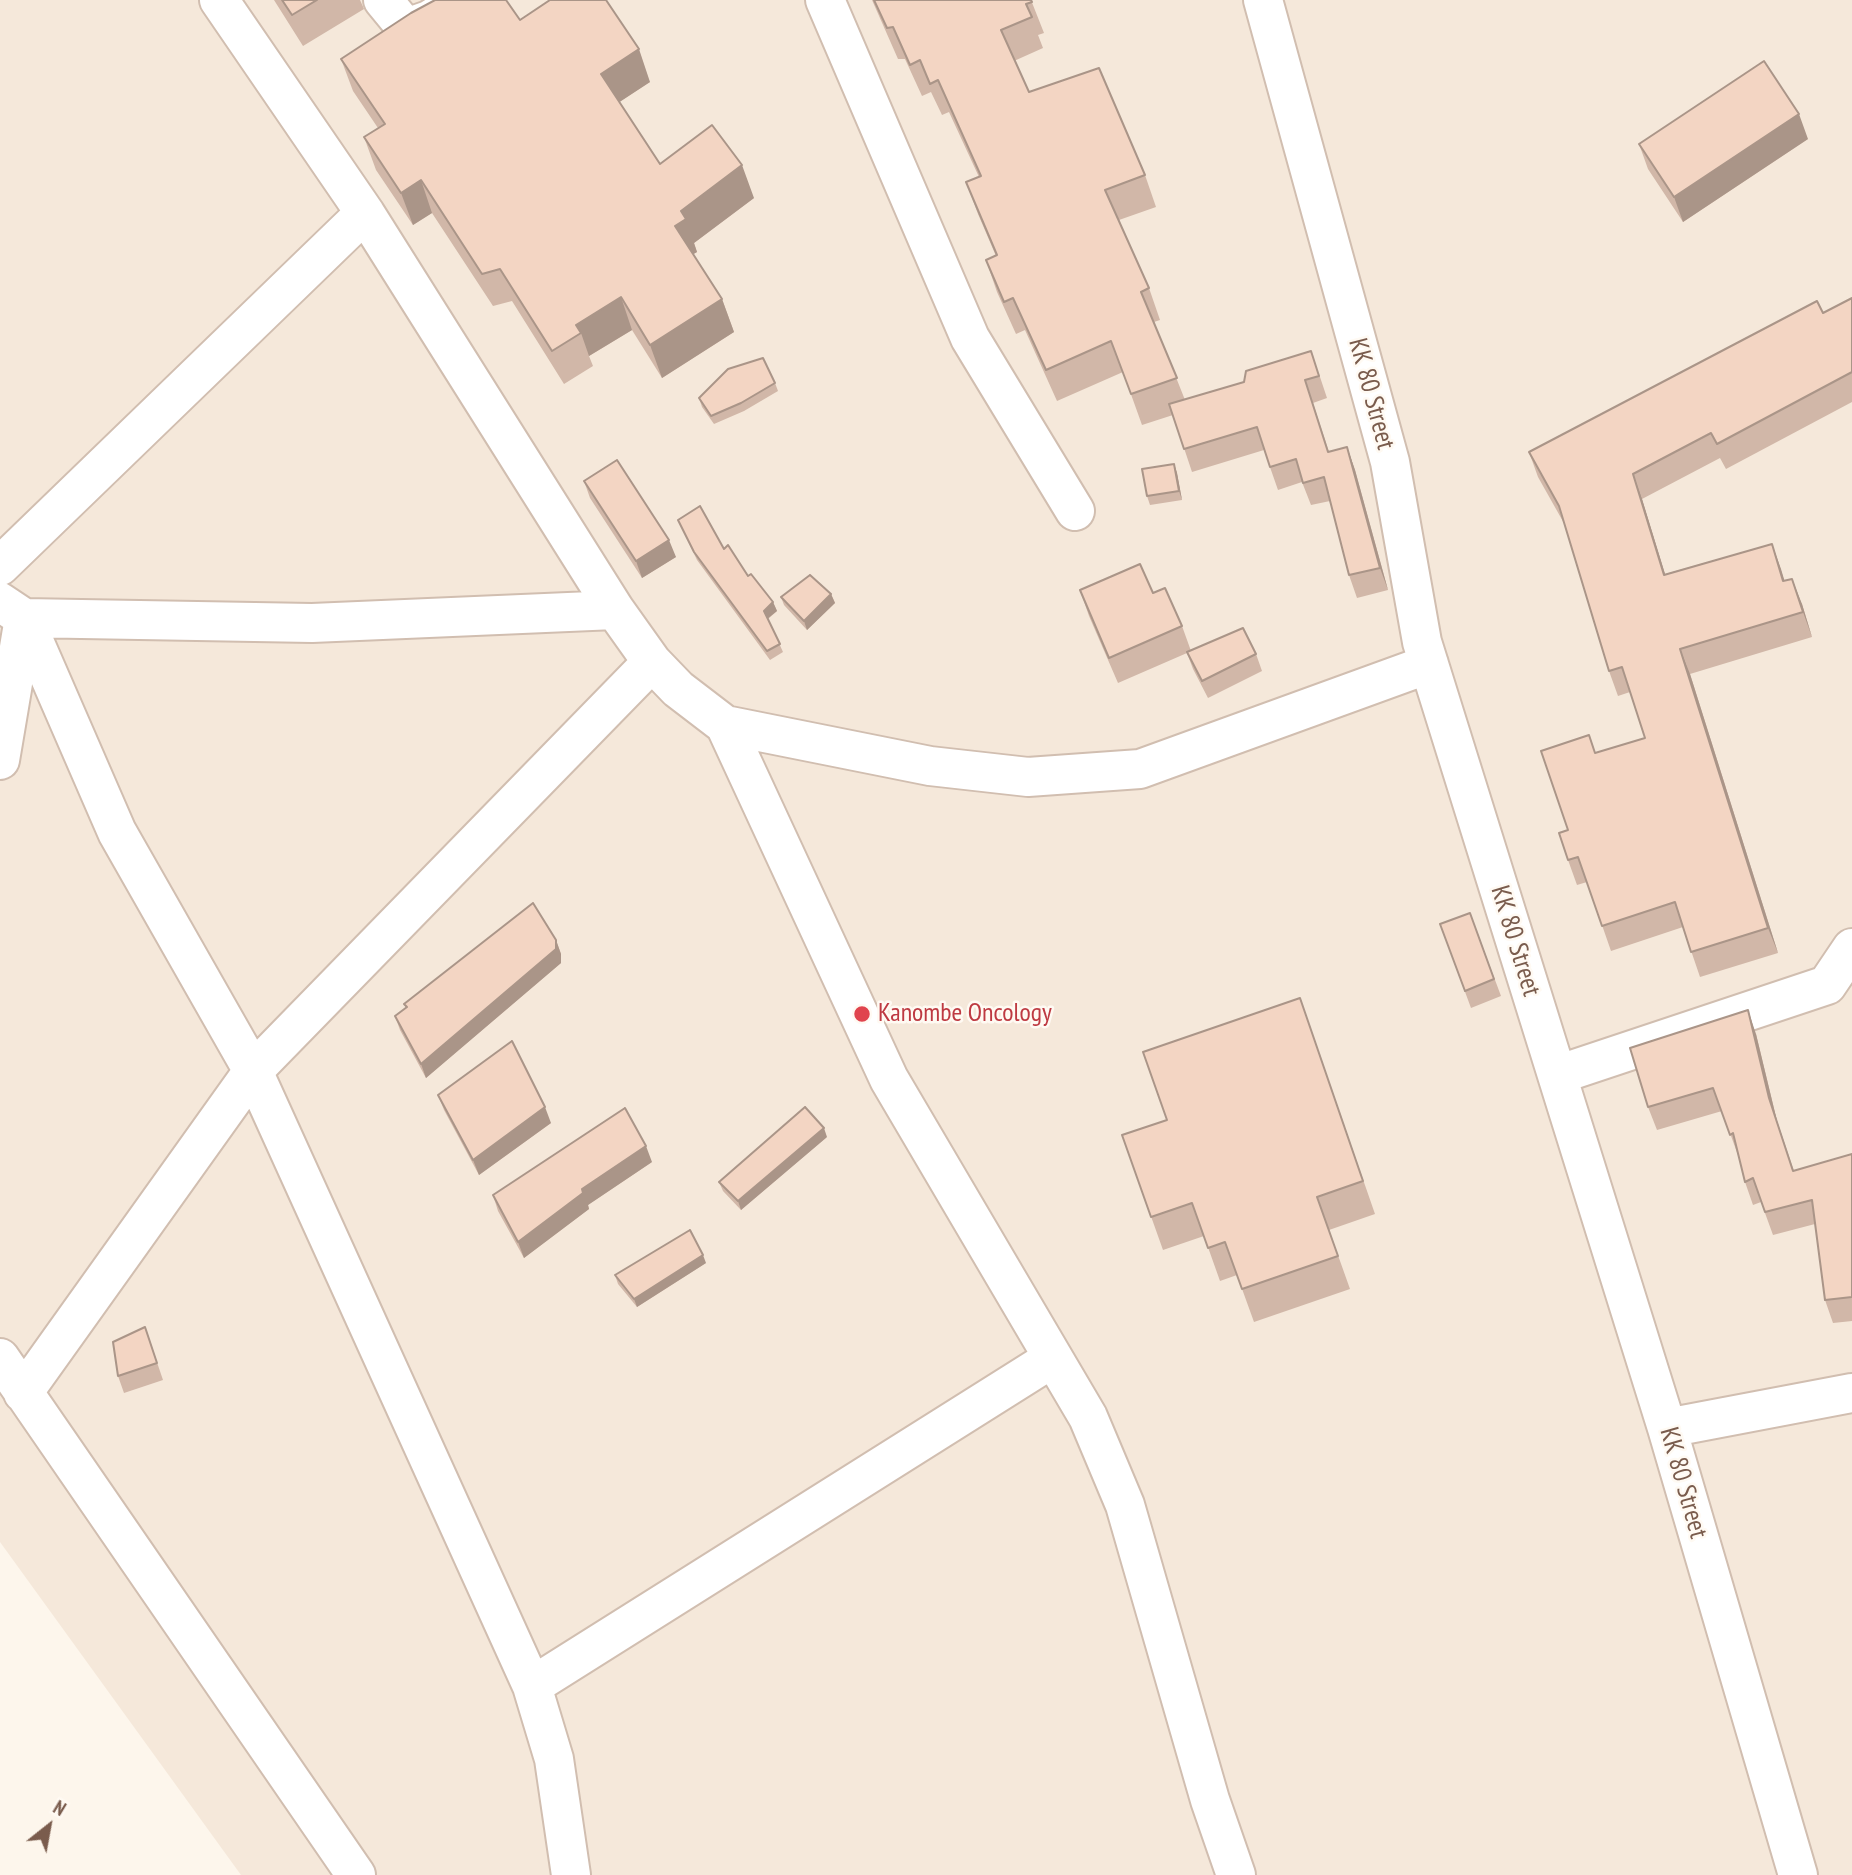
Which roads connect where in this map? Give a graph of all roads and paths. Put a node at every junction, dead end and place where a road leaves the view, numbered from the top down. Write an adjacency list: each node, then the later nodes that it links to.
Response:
1 (219, 0): 6 (street)
2 (383, 0): 3 (street)
3 (462, 0)
4 (825, 0): 7 (street)
5 (1263, 0): 12 (street, KK 80 Street)
6 (365, 213): 8 (street); 10 (street)
7 (1075, 511)
8 (0, 566)
9 (12, 610): 10 (street); 14 (street); 16 (street)
10 (615, 610): 11 (street)
11 (652, 662): 13 (street); 16 (street)
12 (1429, 664): 13 (street); 17 (street, KK 80 Street)
13 (725, 725): 19 (street)
14 (0, 760)
15 (1852, 948): 17 (street)
16 (253, 1071): 20 (street); 23 (street)
17 (1557, 1075): 22 (street, KK 80 Street)
18 (0, 1358): 20 (street)
19 (1053, 1358): 23 (street); 26 (street)
20 (23, 1393): 24 (street)
21 (1852, 1393): 22 (street)
22 (1667, 1428): 27 (street, KK 80 Street)
23 (532, 1686): 25 (street)
24 (356, 1875)
25 (571, 1875)
26 (1237, 1875)
27 (1797, 1875)

